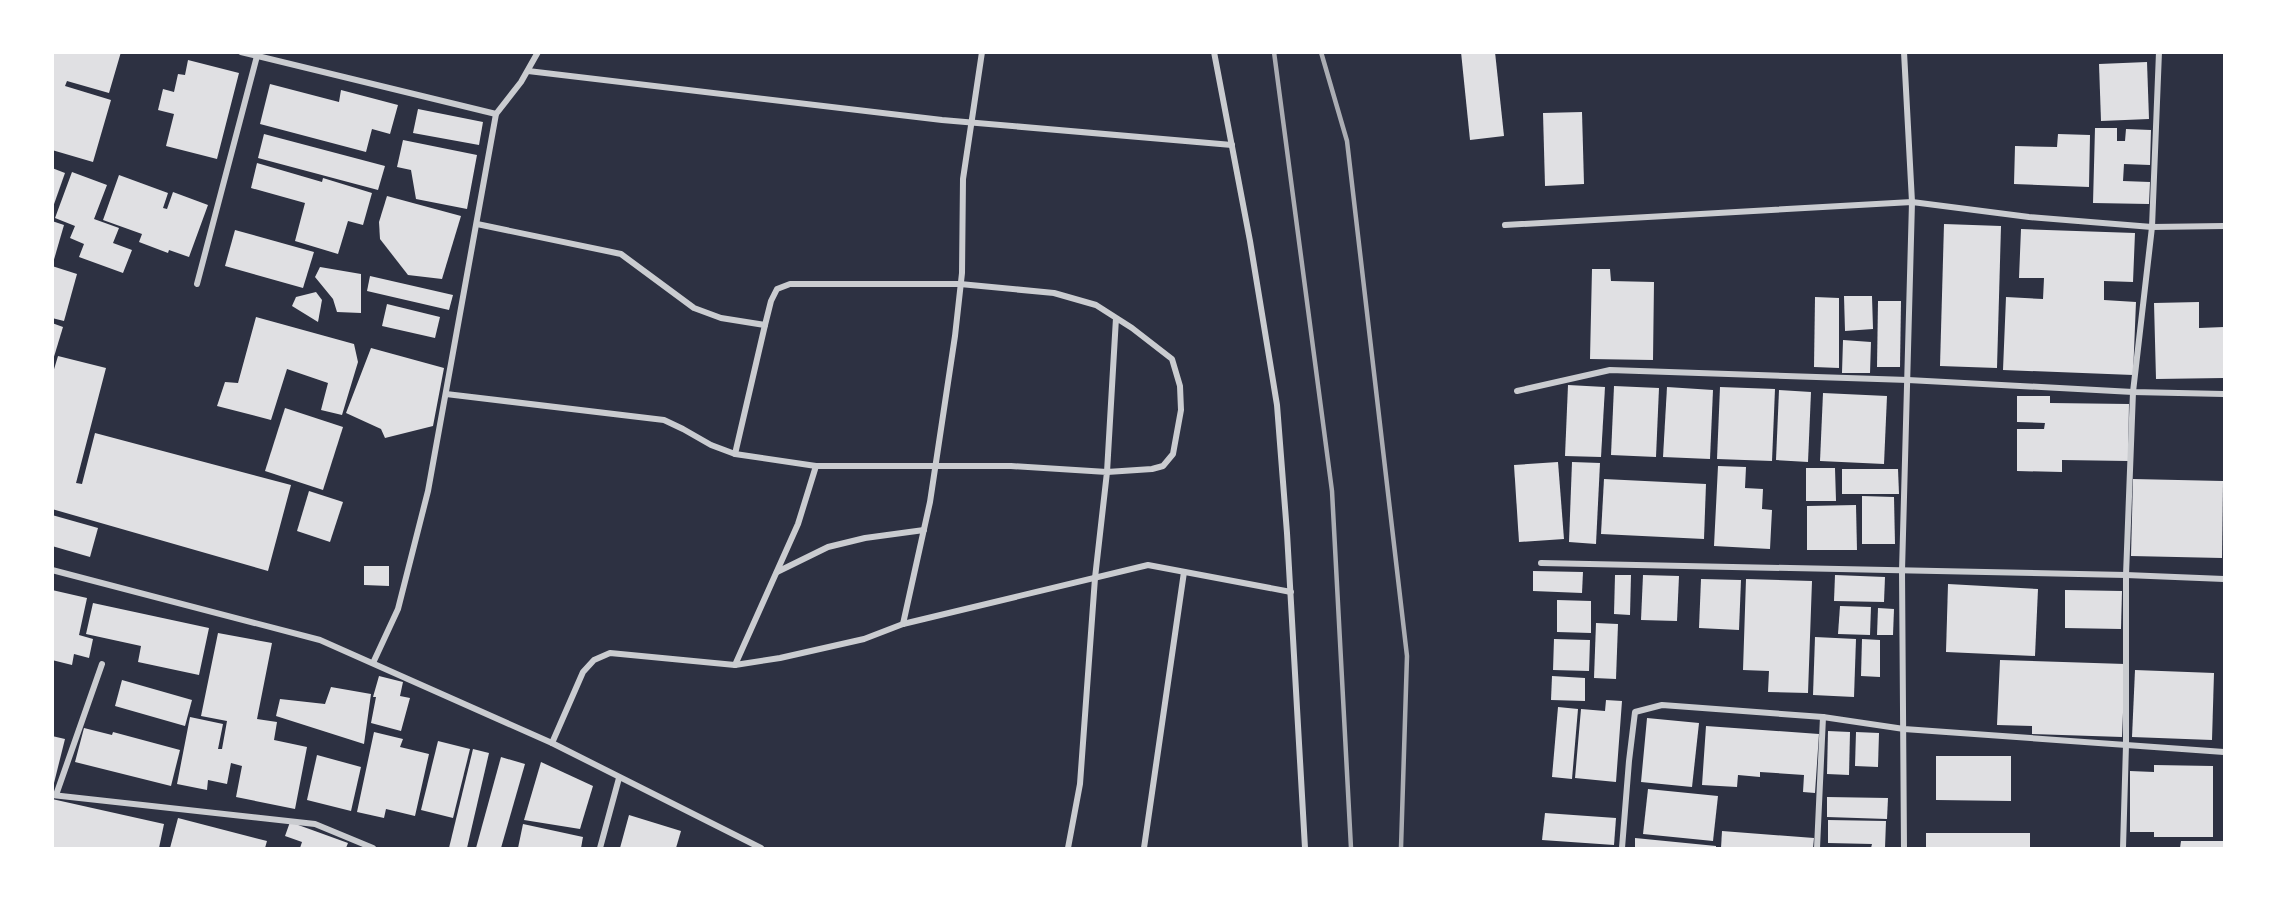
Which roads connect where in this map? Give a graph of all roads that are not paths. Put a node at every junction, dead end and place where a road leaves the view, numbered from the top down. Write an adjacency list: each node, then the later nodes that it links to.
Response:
1 (241, 52): 7 (street)
2 (538, 52): 8 (street)
3 (982, 52): 10 (street)
4 (1214, 52): 11 (street)
5 (1904, 52): 12 (street)
6 (2159, 52): 16 (street)
7 (257, 56): 9 (street); 17 (street)
8 (528, 71): 9 (street); 10 (street)
9 (496, 114): 13 (street)
10 (971, 122): 11 (street); 18 (street)
11 (1232, 145): 39 (street)
12 (1912, 202): 14 (street); 16 (street); 21 (street)
13 (477, 224): 20 (street); 24 (street)
14 (1505, 225)
15 (2224, 226): 16 (street)
16 (2152, 227): 23 (street)
17 (197, 284)
18 (960, 284): 19 (street); 20 (street); 28 (street)
19 (1116, 318): 29 (street); 29 (street)
20 (765, 325): 26 (street)
21 (1908, 380): 22 (street); 23 (street); 33 (street)
22 (1517, 391)
23 (2133, 392): 25 (street); 36 (street)
24 (446, 394): 26 (street); 41 (street)
25 (2224, 394)
26 (735, 454): 27 (street)
27 (816, 466): 28 (street); 34 (street)
28 (936, 466): 29 (street); 30 (street)
29 (1107, 471): 37 (street)
30 (924, 531): 34 (street); 40 (street)
31 (1541, 563): 33 (street)
32 (52, 570): 41 (street)
33 (1902, 571): 36 (street); 45 (street)
34 (776, 572): 43 (street)
35 (1184, 572): 37 (street); 39 (street); 55 (street)
36 (2126, 575): 38 (street); 47 (street)
37 (1095, 578): 40 (street); 54 (street)
38 (2224, 579)
39 (1291, 592): 56 (street)
40 (903, 624): 43 (street)
41 (373, 663): 46 (street)
42 (102, 664): 50 (street)
43 (735, 664): 46 (street)
44 (1823, 717): 45 (street); 57 (street); 58 (street)
45 (1904, 729): 47 (street); 59 (street)
46 (552, 743): 49 (street)
47 (2126, 745): 48 (street); 60 (street)
48 (2224, 752)
49 (619, 778): 52 (street); 53 (street)
50 (54, 795): 51 (street)
51 (373, 849)
52 (600, 849)
53 (761, 849)
54 (1068, 849)
55 (1144, 849)
56 (1305, 849)
57 (1622, 849)
58 (1817, 849)
59 (1904, 849)
60 (2123, 849)

